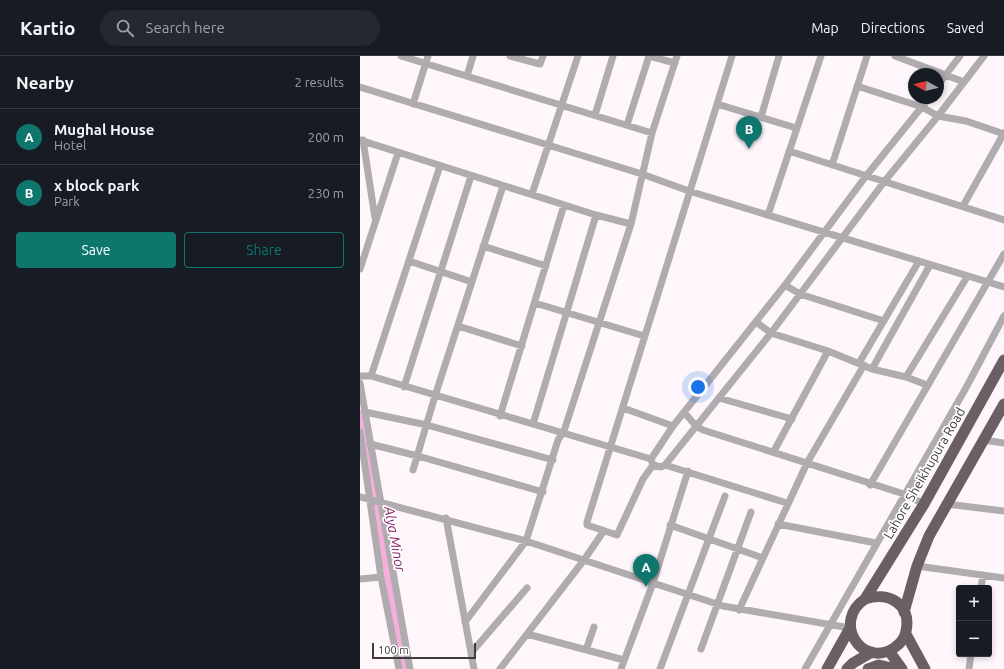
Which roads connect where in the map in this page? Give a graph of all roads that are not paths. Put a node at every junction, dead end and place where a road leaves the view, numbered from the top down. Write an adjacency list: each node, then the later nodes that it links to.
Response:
1 (401, 56): 18 (street)
2 (428, 56): 18 (street)
3 (473, 56): 20 (street)
4 (510, 56): 5 (street)
5 (543, 56)
6 (578, 56): 26 (street)
7 (614, 56): 30 (street)
8 (649, 56): 17 (street); 33 (street)
9 (732, 56): 27 (street)
10 (779, 56): 32 (street)
11 (821, 56): 34 (street)
12 (867, 56): 23 (street)
13 (896, 56): 16 (street)
14 (960, 56): 19 (street)
15 (984, 56): 22 (street)
16 (908, 58): 19 (street)
17 (676, 59): 35 (street)
18 (425, 64): 20 (street); 25 (street)
19 (946, 74): 21 (street); 22 (street)
20 (467, 76): 26 (street)
21 (944, 77)
22 (964, 82): 31 (street)
23 (857, 86): 29 (street); 42 (street)
24 (360, 87): 25 (street)
25 (413, 104): 38 (street)
26 (563, 104): 30 (street); 38 (street)
27 (717, 104): 32 (street); 48 (street)
28 (924, 104): 29 (street)
29 (922, 107): 31 (street); 45 (street)
30 (595, 115): 33 (street)
31 (938, 116): 36 (street); 46 (street)
32 (761, 117): 34 (street)
33 (627, 125): 35 (street)
34 (796, 128): 39 (street)
35 (652, 133): 43 (street)
36 (1004, 133): 51 (street)
37 (361, 140): 40 (street); 54 (street)
38 (549, 146): 43 (street); 49 (street)
39 (788, 151): 42 (street); 53 (street)
40 (398, 153): 41 (street); 54 (street)
41 (440, 166): 44 (street); 63 (street)
42 (832, 166): 45 (street)
43 (642, 174): 48 (street); 56 (street)
44 (470, 176): 47 (street); 68 (street)
45 (866, 176): 46 (street); 57 (street)
46 (884, 182): 51 (street); 58 (street)
47 (503, 186): 49 (street); 59 (street)
48 (689, 192): 53 (street); 83 (street)
49 (532, 194): 50 (street)
50 (564, 205): 52 (street); 66 (street)
51 (963, 206): 55 (street)
52 (596, 215): 56 (street); 76 (street)
53 (768, 215): 57 (street)
54 (376, 220): 61 (street)
55 (1004, 220)
56 (631, 224): 79 (street)
57 (824, 232): 58 (street); 72 (street)
58 (842, 237): 64 (street); 74 (street)
59 (483, 246): 66 (street); 70 (street)
60 (360, 247): 61 (street)
61 (368, 247): 67 (street)
62 (1004, 254): 71 (street)
63 (410, 261): 68 (street); 90 (street)
64 (920, 261): 65 (street); 78 (street)
65 (930, 265): 69 (street); 88 (street)
66 (546, 266): 75 (street)
67 (360, 269)
68 (440, 272): 70 (street); 94 (street)
69 (967, 277): 71 (street); 91 (street)
70 (472, 282): 81 (street)
71 (987, 282): 73 (street); 93 (street)
72 (785, 285): 74 (street); 80 (street)
73 (1004, 287)
74 (800, 294): 78 (street); 82 (street)
75 (535, 303): 76 (street); 84 (street)
76 (566, 312): 79 (street); 103 (street)
77 (1004, 316): 123 (street)
78 (884, 321): 87 (street)
79 (599, 322): 83 (street); 108 (street)
80 (756, 322): 82 (street); 100 (street)
81 (458, 326): 84 (street); 95 (street)
82 (771, 333): 85 (street); 96 (street)
83 (644, 336): 98 (street)
84 (522, 346): 101 (street)
85 (828, 351): 87 (street); 102 (street)
86 (1004, 360): 129 (highway, Lahore Sheikhupura Road)
87 (861, 364): 88 (street); 117 (street)
88 (872, 369): 91 (street)
89 (360, 376): 90 (street)
90 (371, 376): 94 (street)
91 (906, 377): 93 (street)
92 (360, 383): 99 (street)
93 (927, 385): 121 (street)
94 (404, 387): 95 (street)
95 (435, 396): 101 (street); 104 (street)
96 (719, 398): 102 (street); 106 (street)
97 (1004, 404): 109 (highway)
98 (623, 408): 105 (street); 112 (street)
99 (365, 412): 104 (street); 111 (street)
100 (684, 412): 105 (street); 106 (street)
101 (500, 416): 103 (street)
102 (792, 419): 113 (street)
103 (533, 424): 108 (street)
104 (427, 425): 114 (street); 115 (street)
105 (673, 426): 116 (street)
106 (696, 426): 113 (street); 118 (street)
107 (360, 432): 126 (street)
108 (562, 434): 112 (street); 115 (street)
109 (984, 440): 110 (street); 130 (highway)
110 (1004, 443)
111 (370, 444): 114 (street); 127 (street)
112 (609, 447): 116 (street); 136 (street)
113 (774, 451): 117 (street)
114 (418, 456): 119 (street); 122 (street)
115 (553, 460): 122 (street)
116 (652, 462): 118 (street); 136 (street)
117 (807, 463): 121 (street); 128 (street)
118 (665, 465): 120 (street)
119 (413, 470)
120 (688, 471): 128 (street); 135 (street)
121 (870, 485): 123 (street)
122 (543, 492): 138 (street)
123 (904, 494): 129 (street); 139 (street)
124 (725, 496): 137 (street)
125 (360, 497): 126 (street)
126 (371, 500): 127 (street); 145 (street)
127 (382, 503): 133 (street); 170 (street)
128 (787, 503): 134 (street)
129 (924, 504): 152 (highway, Lahore Sheikhupura Road)
130 (946, 504): 131 (street); 143 (highway)
131 (1004, 510)
132 (751, 512): 140 (street)
133 (446, 518): 138 (street); 156 (street)
134 (778, 524): 139 (street); 141 (street)
135 (670, 525): 137 (street); 148 (street)
136 (603, 532): 142 (street)
137 (709, 539): 140 (street); 151 (street)
138 (526, 541): 142 (street); 156 (street)
139 (876, 543): 157 (street)
140 (738, 549): 141 (street); 153 (street)
141 (762, 558): 154 (street)
142 (584, 560): 148 (street); 160 (street)
143 (917, 566): 144 (street); 155 (highway)
144 (983, 575): 146 (street); 149 (street)
145 (381, 577): 147 (street); 169 (street)
146 (1004, 578)
147 (360, 579)
148 (653, 583): 151 (street); 168 (street)
149 (981, 585)
150 (527, 588): 166 (street)
151 (688, 594): 153 (street); 174 (street)
152 (865, 599): 155 (highway); 159 (highway)
153 (717, 604): 154 (street); 163 (street)
154 (739, 610): 157 (street)
155 (904, 612): 161 (highway)
156 (465, 622): 166 (street)
157 (830, 624): 159 (street); 175 (street)
158 (594, 627): 162 (street)
159 (850, 628): 165 (highway); 176 (highway)
160 (527, 634): 162 (street); 172 (street)
161 (906, 634): 164 (highway); 181 (highway)
162 (586, 650): 168 (street)
163 (701, 650)
164 (889, 651): 165 (highway); 180 (highway)
165 (872, 652): 177 (highway)
166 (471, 653): 171 (street)
167 (971, 657): 182 (street)
168 (624, 660): 173 (street)
169 (399, 669)
170 (410, 669)
171 (474, 669)
172 (500, 669)
173 (621, 669)
174 (660, 669)
175 (805, 669)
176 (827, 669)
177 (847, 669)
178 (868, 669): 179 (highway)
179 (896, 669)
180 (902, 669)
181 (925, 669)
182 (969, 669)

